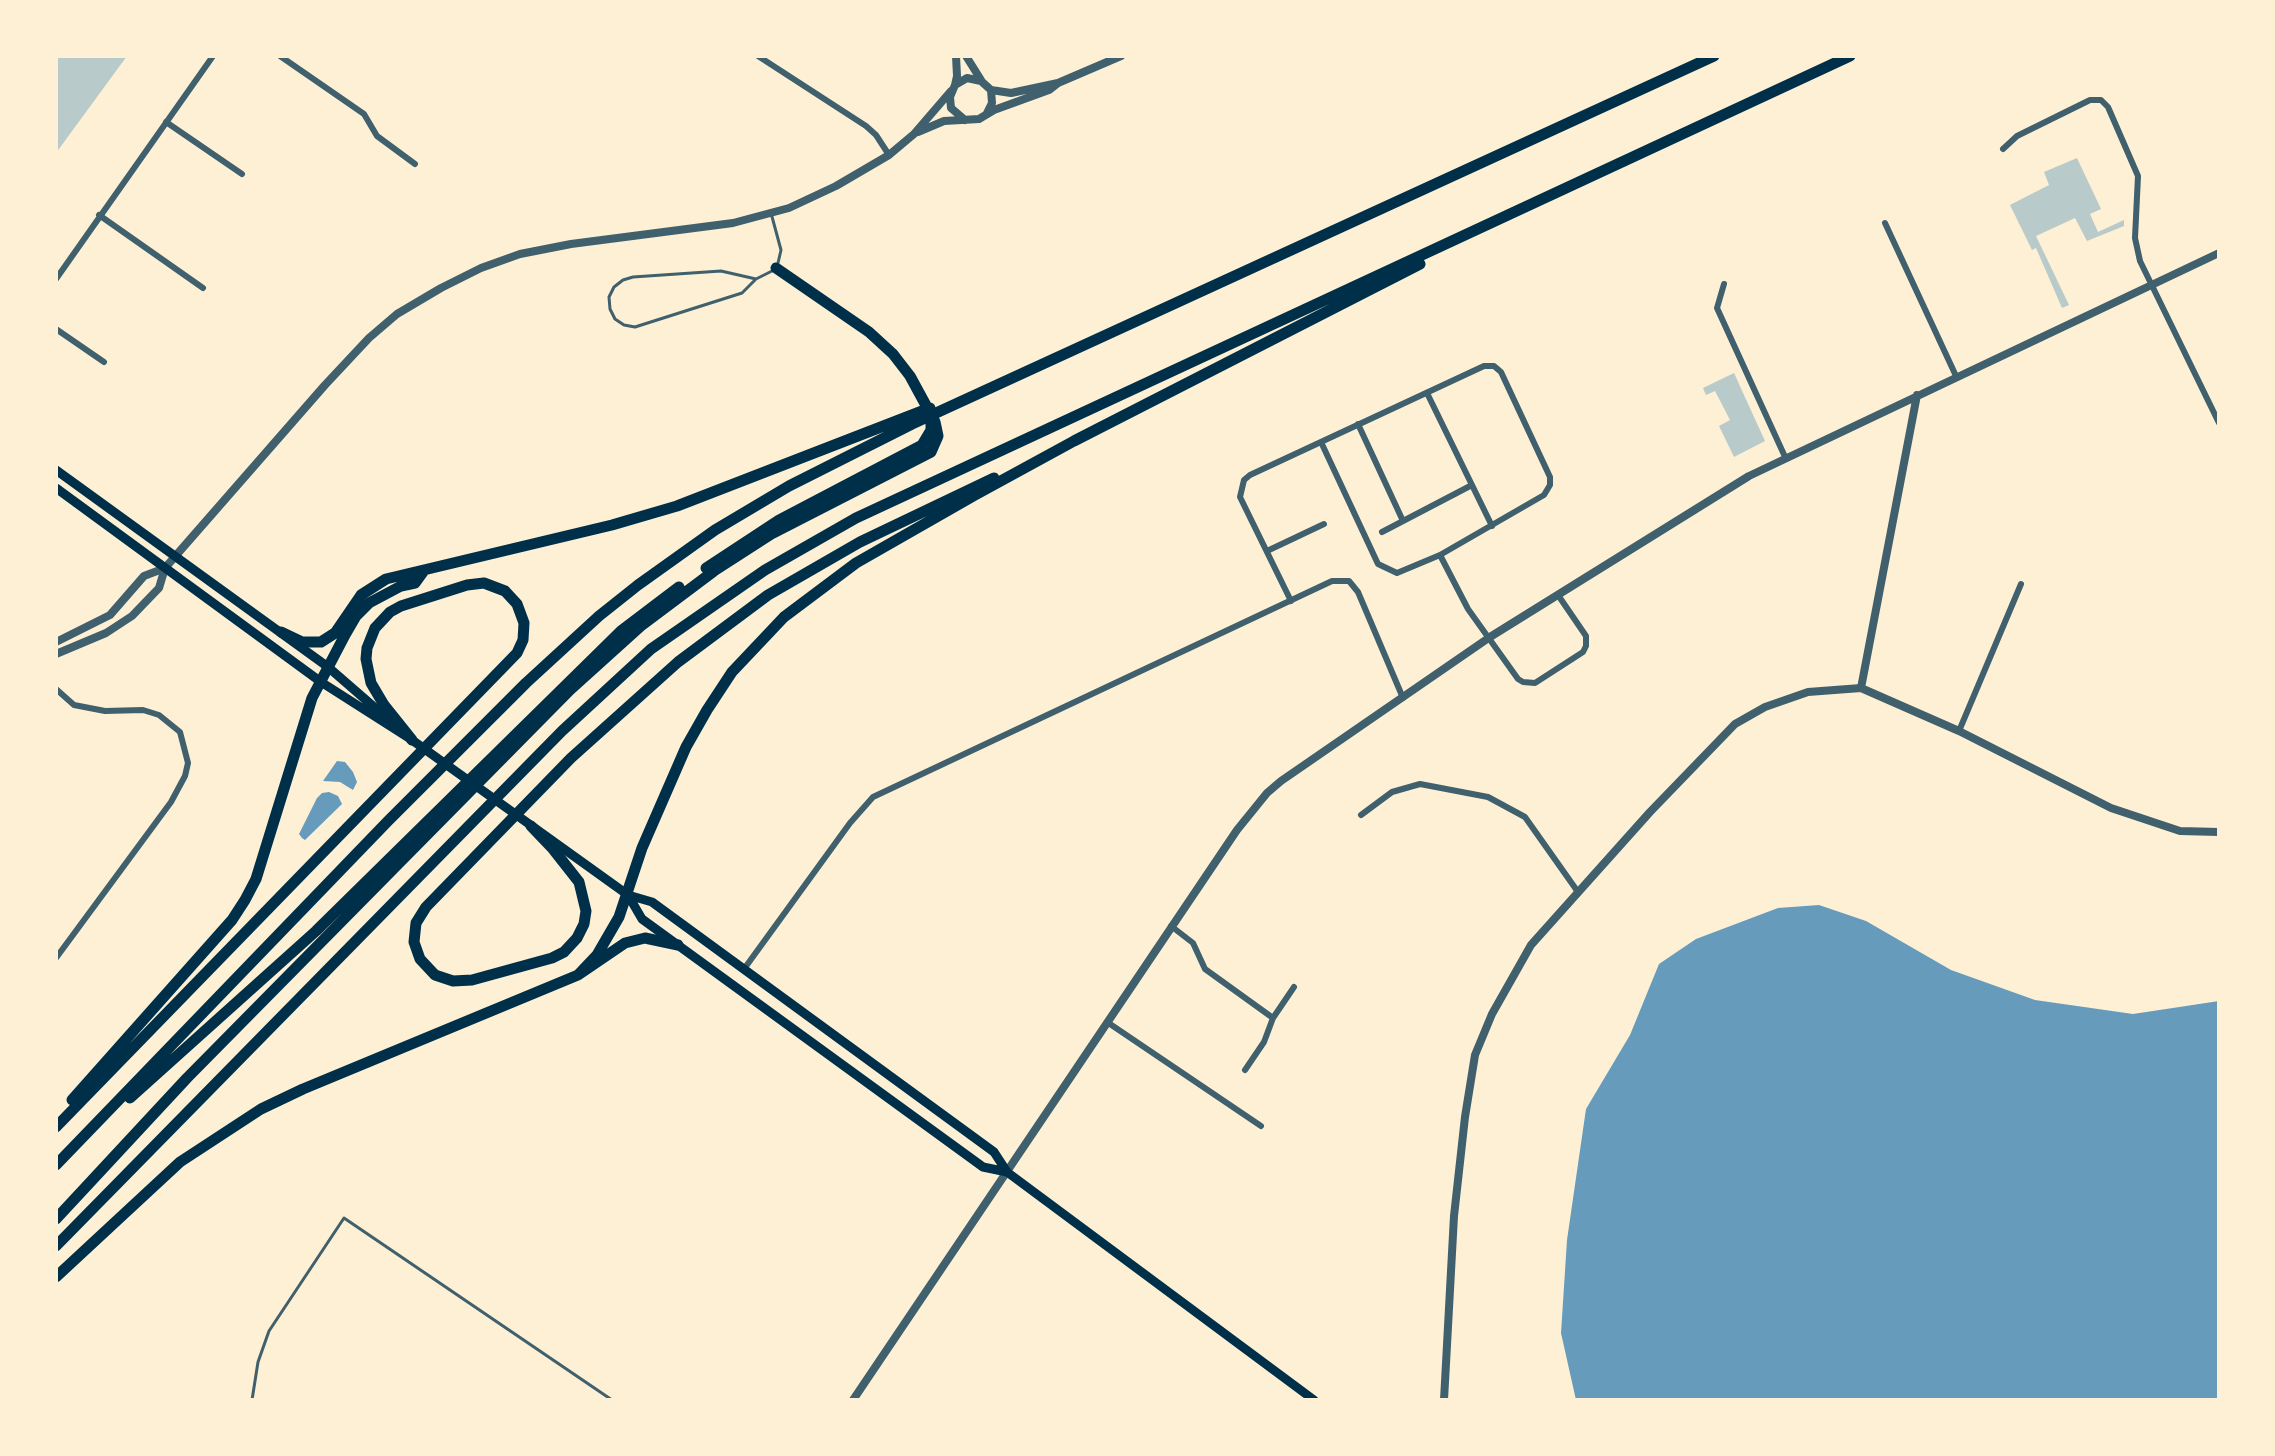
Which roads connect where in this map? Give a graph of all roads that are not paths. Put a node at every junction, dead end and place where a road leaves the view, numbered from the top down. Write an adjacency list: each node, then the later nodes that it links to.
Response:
1 (213, 56): 15 (street)
2 (280, 56): 19 (street)
3 (758, 56): 18 (street)
4 (956, 56): 11 (street)
5 (966, 56): 9 (street)
6 (1121, 56): 10 (street)
7 (1714, 56): 35 (highway)
8 (1850, 56): 21 (highway)
9 (981, 81): 11 (street); 12 (street)
10 (1058, 83): 12 (street); 13 (street)
11 (953, 88): 14 (street); 16 (street)
12 (991, 90): 13 (street)
13 (985, 115): 14 (street)
14 (966, 120): 16 (street)
15 (166, 122): 20 (street); 23 (street)
16 (914, 134): 18 (street)
17 (2003, 149): 30 (street)
18 (889, 155): 22 (street)
19 (415, 164)
20 (242, 174)
21 (1562, 192): 41 (highway); 90 (highway)
22 (771, 213): 26 (lane); 53 (street)
23 (99, 215): 27 (street); 31 (street)
24 (1885, 223): 34 (street)
25 (2219, 253): 30 (street)
26 (776, 268): 28 (lane); 38 (highway)
27 (56, 279)
28 (756, 279): 28 (lane)
29 (1724, 284): 43 (street)
30 (2152, 285): 34 (street); 39 (street)
31 (203, 288)
32 (56, 329): 33 (street)
33 (104, 362)
34 (1956, 376): 37 (street)
35 (998, 384): 55 (highway); 87 (highway)
36 (1427, 393): 40 (street); 45 (street); 49 (street)
37 (1917, 395): 43 (street); 65 (street)
38 (930, 413): 87 (highway); 89 (highway)
39 (2218, 423)
40 (1358, 424): 42 (street); 47 (street)
41 (1074, 441): 71 (highway); 74 (highway)
42 (1321, 442): 51 (street); 52 (street)
43 (1786, 459): 57 (street)
44 (56, 470): 53 (main road)
45 (1472, 485): 47 (street); 49 (street)
46 (56, 488): 54 (main road)
47 (1403, 521): 50 (street)
48 (1324, 524): 51 (street)
49 (1492, 526): 52 (street)
50 (1382, 532)
51 (1267, 551): 58 (street)
52 (1440, 555): 60 (street)
53 (176, 556): 54 (street); 59 (main road)
54 (165, 568): 61 (street); 62 (street); 64 (main road)
55 (423, 572): 59 (highway); 63 (highway)
56 (2021, 584): 68 (street)
57 (1558, 595): 60 (street); 60 (street)
58 (1291, 601): 67 (street); 78 (street)
59 (281, 632): 63 (main road)
60 (1490, 637): 67 (street)
61 (56, 642)
62 (56, 654)
63 (328, 667): 64 (highway); 69 (main road)
64 (321, 682): 69 (main road); 84 (highway)
65 (1861, 688): 68 (street); 73 (street)
66 (56, 689): 77 (street)
67 (1403, 698): 75 (street)
68 (1959, 731): 72 (street)
69 (412, 740): 71 (main road); 86 (highway)
70 (1361, 815): 73 (street)
71 (531, 826): 74 (main road)
72 (2219, 832)
73 (1578, 892): 96 (street)
74 (628, 895): 76 (main road); 78 (main road); 79 (highway)
75 (1171, 926): 81 (street); 82 (street)
76 (678, 945): 79 (highway); 88 (main road)
77 (56, 958)
78 (744, 969): 88 (main road)
79 (578, 975): 91 (highway)
80 (1294, 987): 81 (street)
81 (1273, 1018): 83 (street)
82 (1107, 1022): 85 (street); 88 (street)
83 (1245, 1070)
84 (56, 1119)
85 (1261, 1126)
86 (56, 1127)
87 (57, 1164)
88 (1007, 1172): 94 (street); 95 (main road)
89 (56, 1219)
90 (56, 1246)
91 (56, 1277)
92 (252, 1400): 93 (lane)
93 (612, 1400)
94 (853, 1400)
95 (1314, 1400)
96 (1444, 1400)

